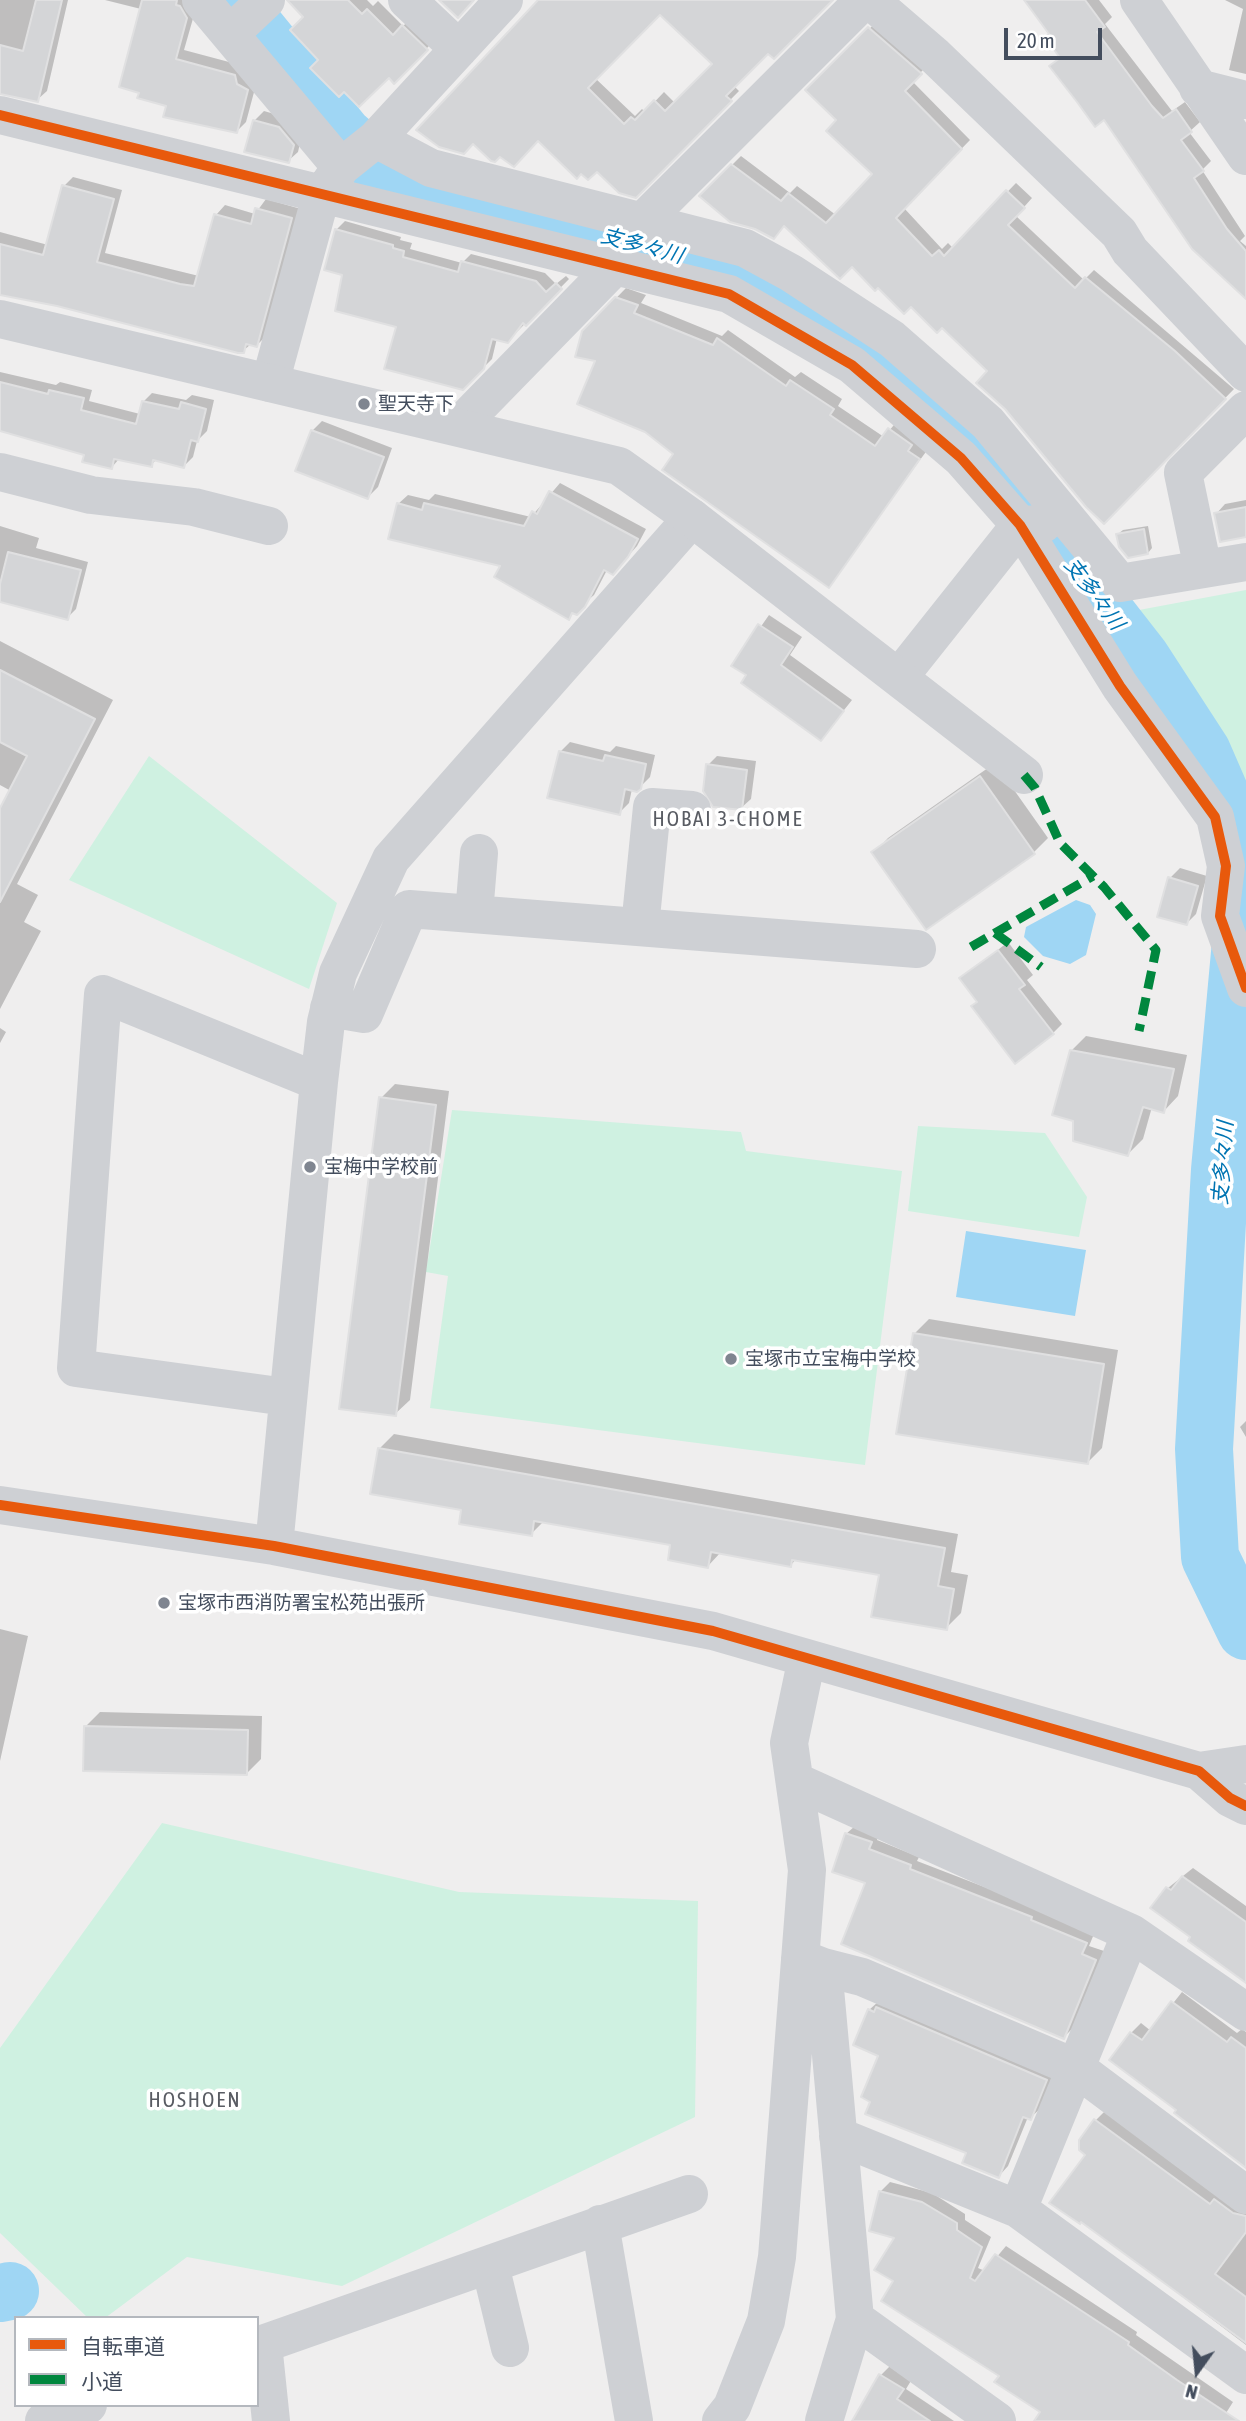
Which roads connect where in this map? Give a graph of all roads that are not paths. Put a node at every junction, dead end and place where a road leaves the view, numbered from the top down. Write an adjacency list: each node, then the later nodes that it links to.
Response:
1 (201, 0): 8 (street)
2 (266, 0): 8 (street)
3 (407, 0): 9 (street)
4 (504, 0): 9 (street)
5 (864, 0): 16 (street)
6 (870, 0): 19 (street)
7 (1139, 0): 10 (street)
8 (229, 34): 15 (street)
9 (459, 48): 13 (street)
10 (1198, 88): 11 (street); 14 (street)
11 (1246, 100)
12 (0, 115): 15 (street)
13 (376, 139): 15 (street); 16 (street)
14 (1246, 156)
15 (331, 182): 17 (street); 20 (street)
16 (642, 222): 25 (street)
17 (614, 267): 22 (street); 26 (street)
18 (0, 318): 20 (street)
19 (1246, 373)
20 (270, 383): 22 (street)
21 (1246, 410): 29 (street)
22 (459, 426): 24 (street)
23 (0, 472): 27 (street)
24 (692, 518): 30 (street); 38 (street)
25 (1070, 523): 26 (street); 29 (street)
26 (1020, 525): 30 (street); 37 (street)
27 (269, 526)
28 (1246, 562): 29 (street)
29 (1203, 569)
30 (900, 676): 31 (street)
31 (1024, 775)
32 (692, 810): 35 (street)
33 (479, 853): 34 (street)
34 (474, 914): 35 (street); 38 (street)
35 (640, 927): 36 (street)
36 (917, 948)
37 (1246, 988)
38 (329, 1008): 39 (street)
39 (319, 1082): 40 (street); 40 (street)
40 (286, 1397): 42 (street)
41 (0, 1504): 42 (street)
42 (274, 1546): 43 (street)
43 (807, 1658): 45 (street); 46 (street)
44 (1246, 1764): 45 (street)
45 (1199, 1771): 47 (street)
46 (795, 1781): 48 (street); 49 (street)
47 (1246, 1806)
48 (1131, 1933): 50 (street); 51 (street)
49 (812, 1963): 51 (street); 52 (street); 66 (street)
50 (1246, 2012)
51 (1076, 2068): 54 (street); 55 (street)
52 (838, 2136): 55 (street); 58 (street)
53 (689, 2193): 56 (street)
54 (1246, 2195)
55 (1018, 2209): 61 (street)
56 (600, 2224): 57 (street); 65 (street)
57 (490, 2265): 59 (street); 60 (street)
58 (855, 2319): 67 (street); 68 (street)
59 (260, 2345): 63 (street)
60 (510, 2348)
61 (1246, 2375)
62 (82, 2407): 64 (street)
63 (279, 2419)
64 (44, 2421)
65 (634, 2421)
66 (722, 2421)
67 (824, 2421)
68 (997, 2421)

